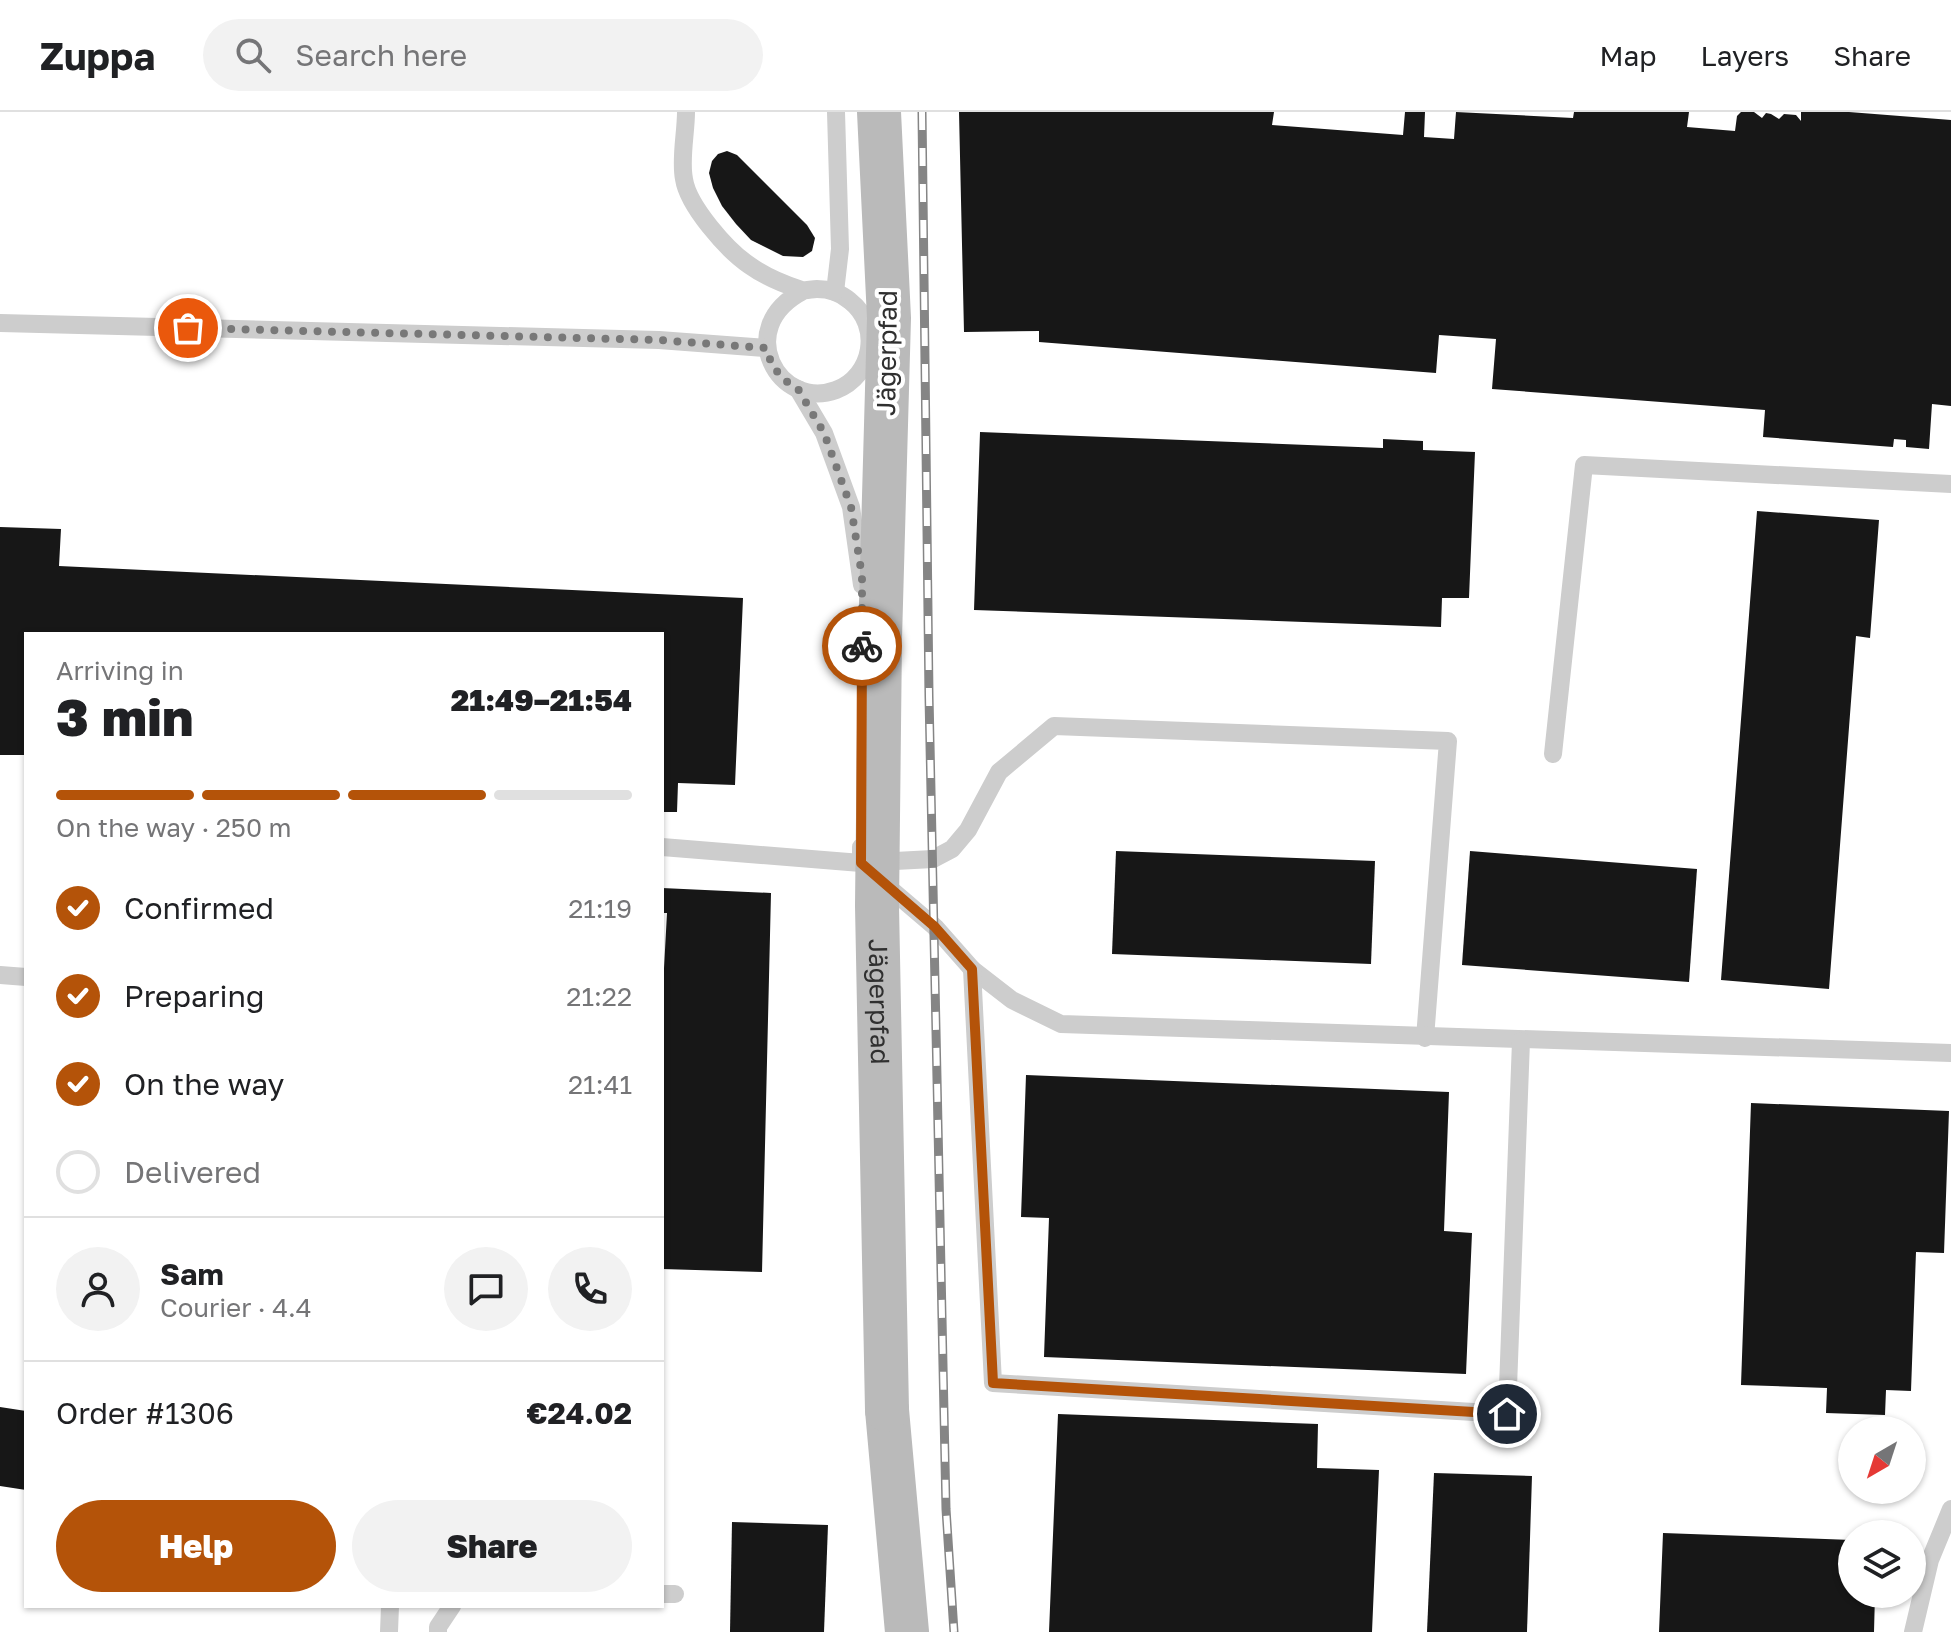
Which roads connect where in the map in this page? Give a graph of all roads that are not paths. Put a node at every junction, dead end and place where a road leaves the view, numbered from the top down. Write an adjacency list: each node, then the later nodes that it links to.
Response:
1 (686, 112): 4 (lane)
2 (836, 112): 5 (lane)
3 (879, 112): 19 (main road, Jägerpfad, bridge)
4 (803, 291): 5 (lane); 7 (lane)
5 (835, 292): 8 (lane)
6 (0, 323): 7 (lane)
7 (766, 348): 8 (lane)
8 (798, 389): 12 (lane)
9 (1951, 484): 10 (lane)
10 (1553, 754)
11 (664, 847): 12 (lane)
12 (861, 863): 13 (lane); 16 (lane)
13 (972, 969): 16 (lane); 17 (lane)
14 (0, 975): 15 (lane)
15 (24, 977)
16 (1425, 1038): 17 (lane)
17 (1521, 1041): 18 (lane)
18 (1951, 1053)
19 (887, 1410): 25 (main road, Jägerpfad); 26 (main road, Jägerpfad)
20 (1951, 1509): 27 (lane)
21 (390, 1608): 23 (lane)
22 (451, 1608): 24 (lane)
23 (389, 1632)
24 (438, 1632)
25 (881, 1632)
26 (907, 1632)
27 (1913, 1632)

